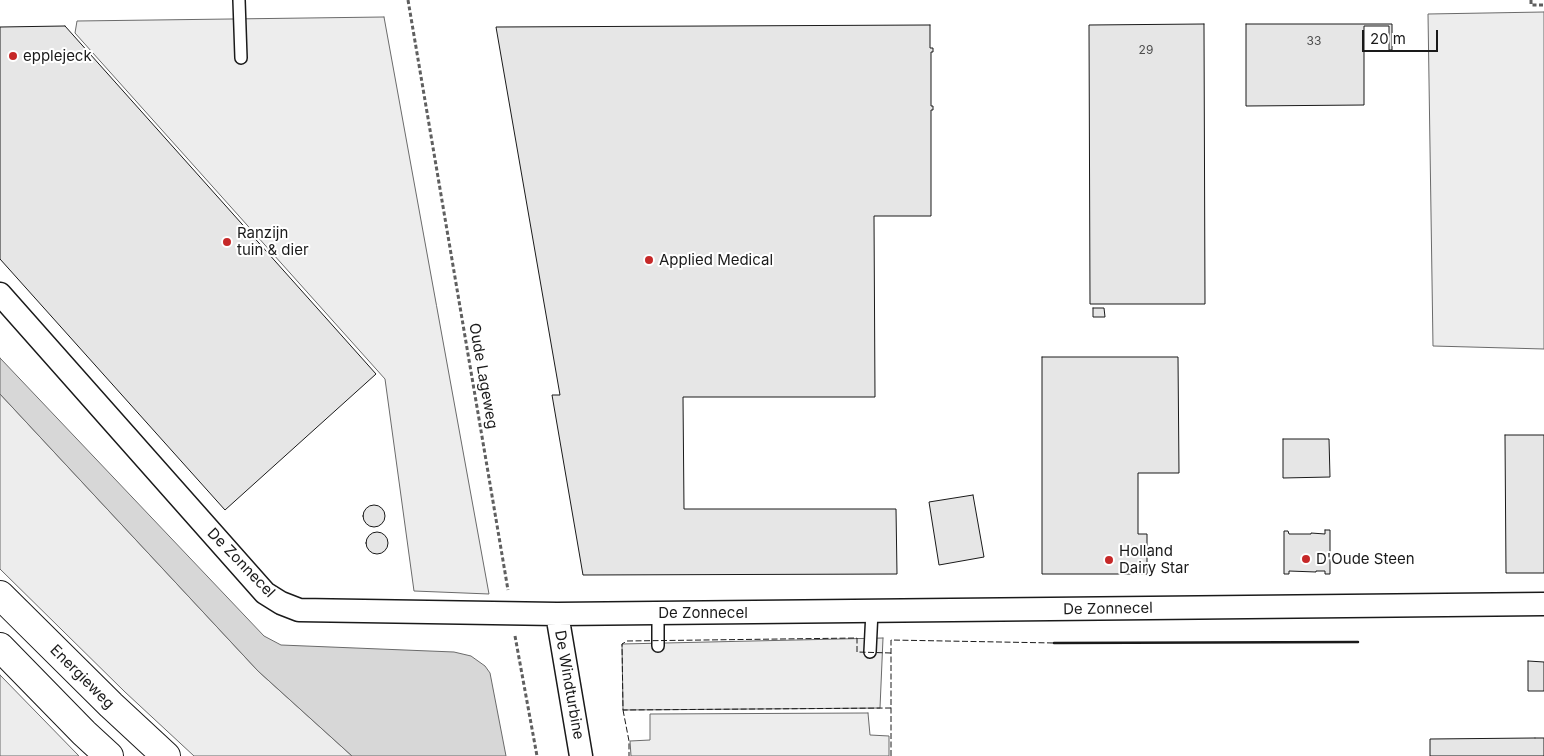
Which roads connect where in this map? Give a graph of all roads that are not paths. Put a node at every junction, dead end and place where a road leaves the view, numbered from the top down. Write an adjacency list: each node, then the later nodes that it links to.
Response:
1 (240, 0): 2 (lane)
2 (241, 58)
3 (0, 294): 8 (street, De Zonnecel)
4 (0, 595): 13 (main road, Energieweg)
5 (1544, 604): 6 (street, De Zonnecel)
6 (872, 611): 7 (street, De Zonnecel); 11 (lane)
7 (658, 613): 8 (street, De Zonnecel); 9 (lane)
8 (557, 614): 14 (street, De Windturbine)
9 (658, 646)
10 (0, 647): 12 (main road)
11 (870, 652)
12 (109, 756)
13 (166, 756)
14 (581, 756)

